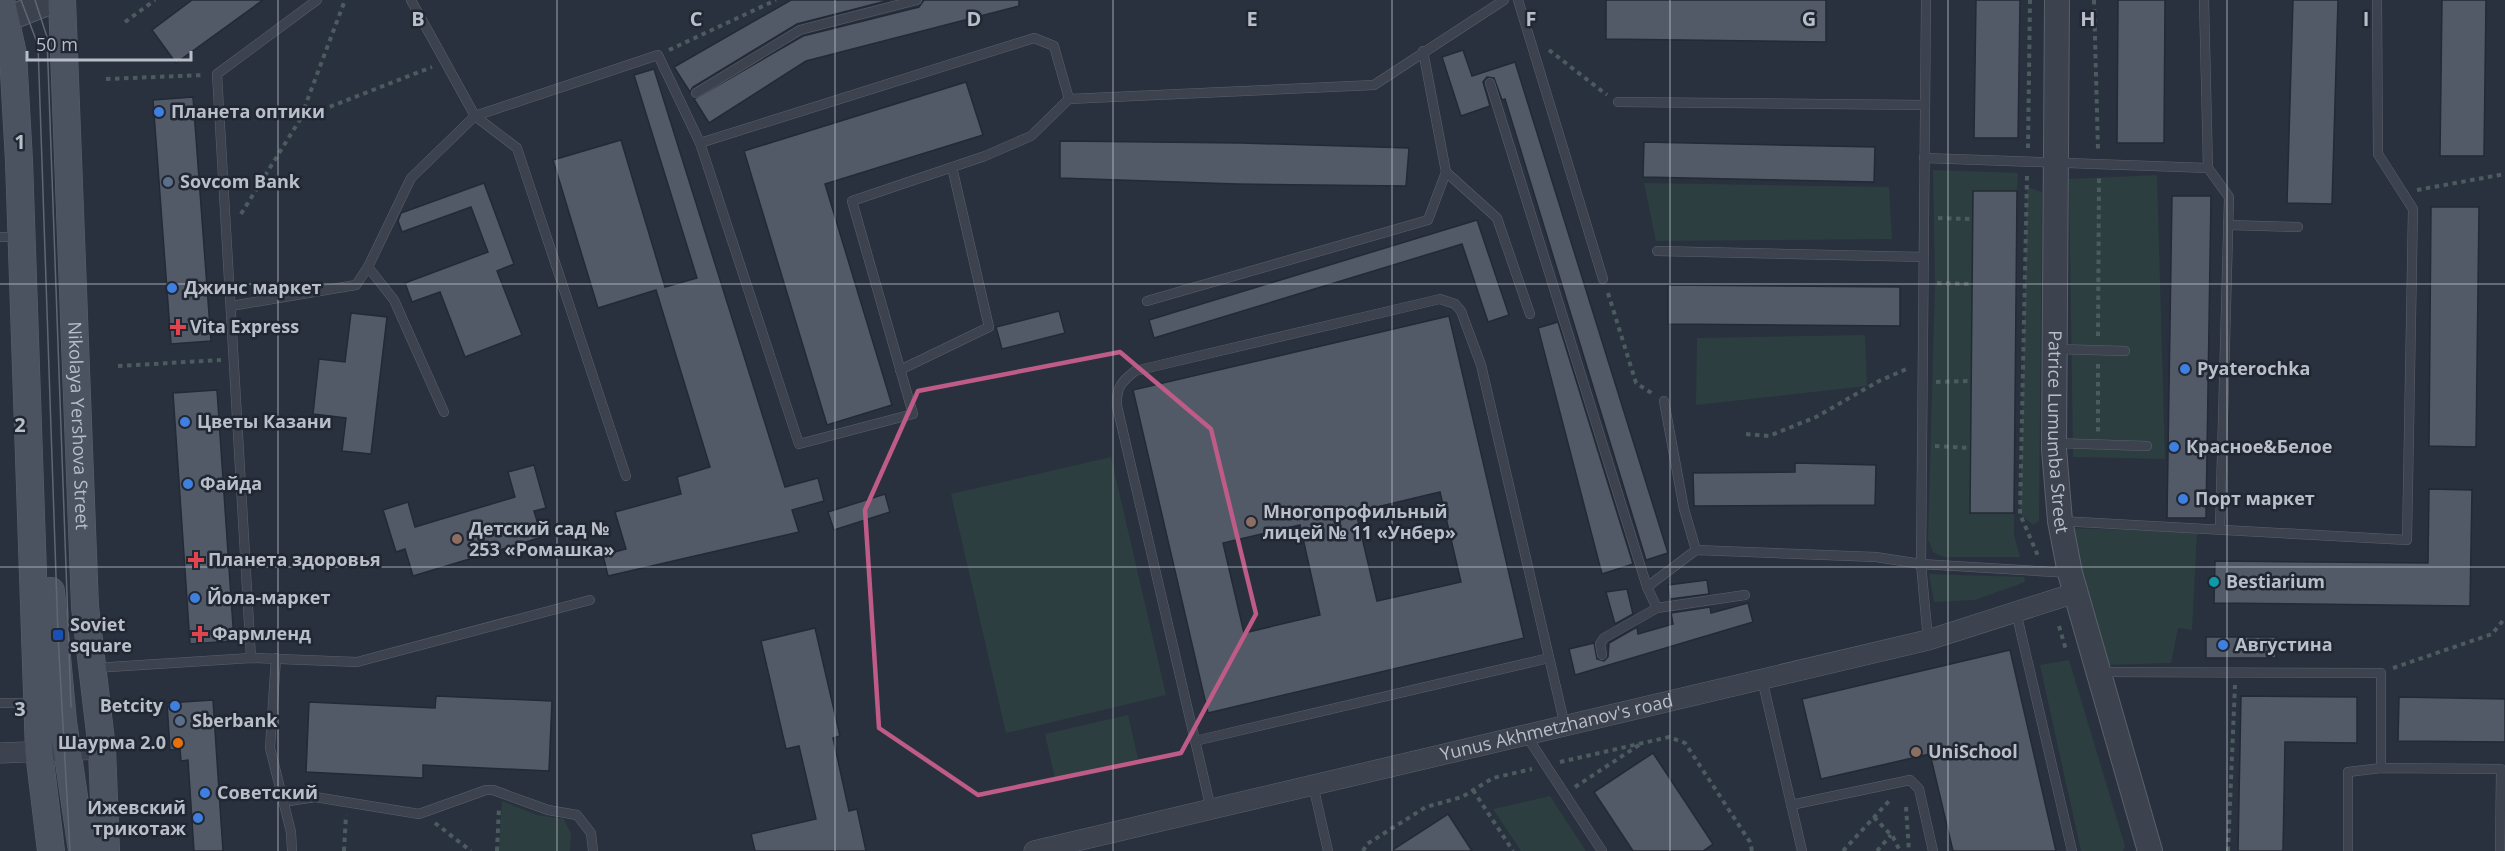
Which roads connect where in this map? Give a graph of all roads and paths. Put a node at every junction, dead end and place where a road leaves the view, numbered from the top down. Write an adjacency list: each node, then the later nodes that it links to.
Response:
1 (55, 0): 17 (street)
2 (62, 0): 85 (main road, Nikolaya Yershova Street)
3 (155, 0): 18 (path)
4 (317, 0): 23 (lane)
5 (345, 0): 31 (path)
6 (411, 0): 22 (lane)
7 (776, 0): 21 (path)
8 (917, 0): 26 (lane)
9 (1504, 0): 20 (lane)
10 (1518, 0): 19 (lane)
11 (1926, 0): 29 (lane)
12 (2030, 0): 33 (path)
13 (2057, 0): 35 (street, Patrice Lumumba Street)
14 (2094, 0): 36 (path)
15 (2204, 0): 38 (lane)
16 (2377, 0): 42 (lane)
17 (4, 10): 47 (main road)
18 (125, 22)
19 (1528, 35): 28 (path); 52 (lane)
20 (1423, 51): 27 (lane); 39 (lane)
21 (658, 55): 30 (lane); 32 (lane)
22 (445, 62): 30 (lane); 31 (path)
23 (217, 74): 24 (path); 48 (lane)
24 (106, 79)
25 (1490, 83): 82 (lane)
26 (696, 93)
27 (1069, 99): 32 (lane); 37 (lane)
28 (1618, 102): 29 (lane)
29 (1925, 105): 34 (lane)
30 (475, 116): 51 (lane); 75 (lane)
31 (301, 118): 48 (path)
32 (700, 144): 64 (lane)
33 (2028, 148)
34 (1924, 158): 35 (lane); 43 (lane)
35 (2056, 162): 36 (lane); 58 (street, Patrice Lumumba Street)
36 (2099, 164): 38 (lane); 59 (path)
37 (952, 167): 64 (lane); 64 (lane)
38 (2208, 168): 45 (lane)
39 (1446, 172): 55 (lane); 57 (lane)
40 (2028, 172): 79 (path)
41 (2505, 174): 42 (path)
42 (2403, 193): 77 (lane)
43 (1924, 217): 44 (path); 50 (lane)
44 (1973, 219)
45 (2228, 225): 46 (lane); 77 (lane)
46 (2298, 227)
47 (11, 237): 100 (main road); 106 (main road)
48 (227, 238): 56 (lane)
49 (1657, 251): 50 (lane)
50 (1924, 257): 53 (lane)
51 (368, 267): 56 (lane); 68 (lane)
52 (1603, 279): 67 (path)
53 (1923, 283): 54 (path); 62 (lane)
54 (1972, 284)
55 (1147, 301)
56 (231, 306): 61 (lane)
57 (1530, 314)
58 (2055, 349): 59 (lane); 70 (street, Patrice Lumumba Street)
59 (2097, 350): 60 (lane); 71 (path)
60 (2125, 351)
61 (234, 359): 63 (path); 91 (lane)
62 (1923, 362): 66 (lane); 69 (path)
63 (118, 366)
64 (900, 370)
65 (1971, 381): 66 (path)
66 (1923, 382): 72 (lane)
67 (1664, 401): 78 (lane)
68 (444, 412)
69 (1746, 434)
70 (2055, 443): 71 (lane); 76 (street, Patrice Lumumba Street)
71 (2098, 445): 73 (lane)
72 (1922, 446): 74 (path); 80 (lane)
73 (2147, 446)
74 (1971, 448)
75 (626, 476)
76 (2060, 521): 77 (lane); 81 (street, Patrice Lumumba Street)
77 (2220, 528)
78 (1696, 550): 80 (lane); 82 (lane)
79 (2038, 556)
80 (1921, 564): 81 (lane); 89 (lane)
81 (2072, 583): 87 (street, Yunus Akhmetzhanov's road); 95 (street, Patrice Lumumba Street)
82 (1647, 587): 86 (lane)
83 (1745, 595): 86 (lane)
84 (590, 600): 92 (lane)
85 (85, 607): 94 (main road, Nikolaya Yershova Street); 106 (main road)
86 (1657, 608): 90 (lane)
87 (2016, 612): 89 (street, Yunus Akhmetzhanov's road); 142 (lane)
88 (2505, 618): 97 (path)
89 (1928, 640): 98 (street, Yunus Akhmetzhanov's road)
90 (1602, 655)
91 (251, 658): 92 (lane); 94 (lane)
92 (276, 658): 116 (lane)
93 (1549, 658): 101 (lane); 103 (lane); 103 (lane)
94 (94, 668): 105 (main road, Nikolaya Yershova Street)
95 (2098, 672): 96 (lane); 143 (street, Patrice Lumumba Street)
96 (2235, 673): 97 (lane); 144 (path)
97 (2381, 673): 109 (lane)
98 (1762, 679): 101 (street, Yunus Akhmetzhanov's road); 118 (lane)
99 (0, 703): 100 (lane)
100 (37, 703): 107 (main road)
101 (1565, 726): 102 (street, Yunus Akhmetzhanov's road)
102 (1526, 735): 111 (street, Yunus Akhmetzhanov's road); 115 (lane)
103 (1195, 741): 119 (lane)
104 (1642, 744): 115 (path)
105 (102, 749): 106 (street); 126 (main road, Nikolaya Yershova Street)
106 (68, 751): 107 (street); 124 (main road); 125 (main road)
107 (39, 752): 108 (street); 123 (main road)
108 (0, 753)
109 (2381, 768): 145 (lane); 146 (lane)
110 (1908, 780): 114 (path); 118 (lane); 141 (lane)
111 (1313, 785): 119 (street, Yunus Akhmetzhanov's road); 133 (lane)
112 (1473, 790): 134 (path)
113 (500, 792): 120 (lane); 130 (path); 131 (lane)
114 (1897, 792): 121 (path); 140 (path)
115 (1564, 794): 135 (lane)
116 (283, 802): 117 (lane); 127 (lane)
117 (347, 803): 120 (lane); 128 (path)
118 (1791, 805): 136 (lane)
119 (1211, 809): 132 (street, Yunus Akhmetzhanov's road)
120 (422, 814): 129 (path)
121 (1874, 817): 122 (path); 137 (path)
122 (1891, 835): 138 (path); 139 (path)
123 (51, 851)
124 (63, 851)
125 (82, 851)
126 (106, 851)
127 (292, 851)
128 (344, 851)
129 (471, 851)
130 (496, 851)
131 (592, 851)
132 (1034, 851)
133 (1328, 851)
134 (1513, 851)
135 (1602, 851)
136 (1802, 851)
137 (1843, 851)
138 (1877, 851)
139 (1900, 851)
140 (1909, 851)
141 (1933, 851)
142 (2072, 851)
143 (2150, 851)
144 (2228, 851)
145 (2348, 851)
146 (2500, 851)

